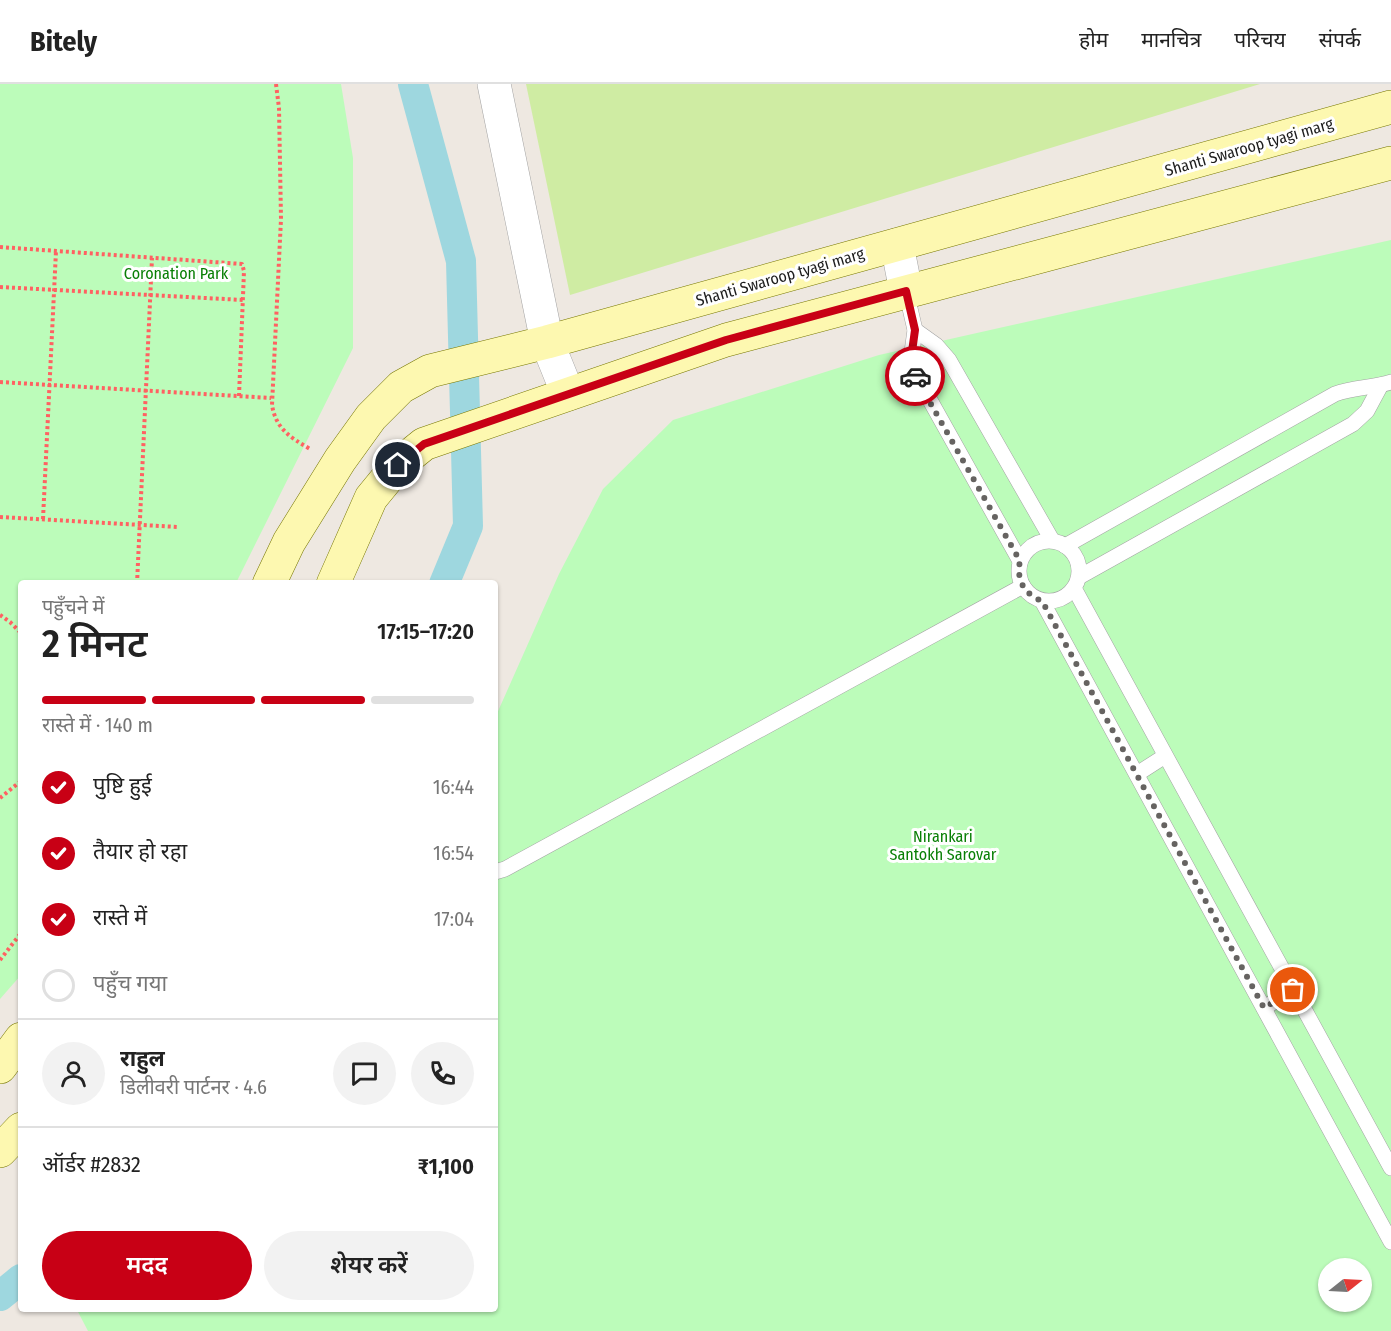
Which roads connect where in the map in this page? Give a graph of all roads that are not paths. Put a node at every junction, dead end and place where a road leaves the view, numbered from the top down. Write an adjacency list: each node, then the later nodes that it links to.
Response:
1 (494, 84): 7 (street)
2 (1391, 107): 4 (main road, Shanti Swaroop tyagi marg)
3 (1391, 163): 5 (main road)
4 (897, 245): 5 (street); 7 (main road, Shanti Swaroop tyagi marg)
5 (906, 291): 6 (lane); 9 (main road)
6 (915, 330): 10 (lane); 11 (lane)
7 (537, 344): 9 (street); 12 (main road, Shanti Swaroop tyagi marg)
8 (1386, 384): 10 (lane); 14 (lane)
9 (568, 394): 13 (main road)
10 (1059, 543): 11 (lane); 14 (lane)
11 (1020, 561): 15 (lane)
12 (271, 580)
13 (335, 580)
14 (1076, 582): 16 (lane); 17 (lane)
15 (1023, 586): 16 (lane); 19 (lane)
16 (1042, 601): 18 (lane)
17 (1166, 756): 18 (lane); 20 (lane)
18 (1137, 774): 21 (lane)
19 (498, 871)
20 (1293, 990): 21 (lane); 26 (lane)
21 (1264, 1008): 27 (lane)
22 (18, 1043): 23 (main road)
23 (0, 1067)
24 (18, 1132): 25 (main road)
25 (0, 1150)
26 (1391, 1168)
27 (1389, 1235)

